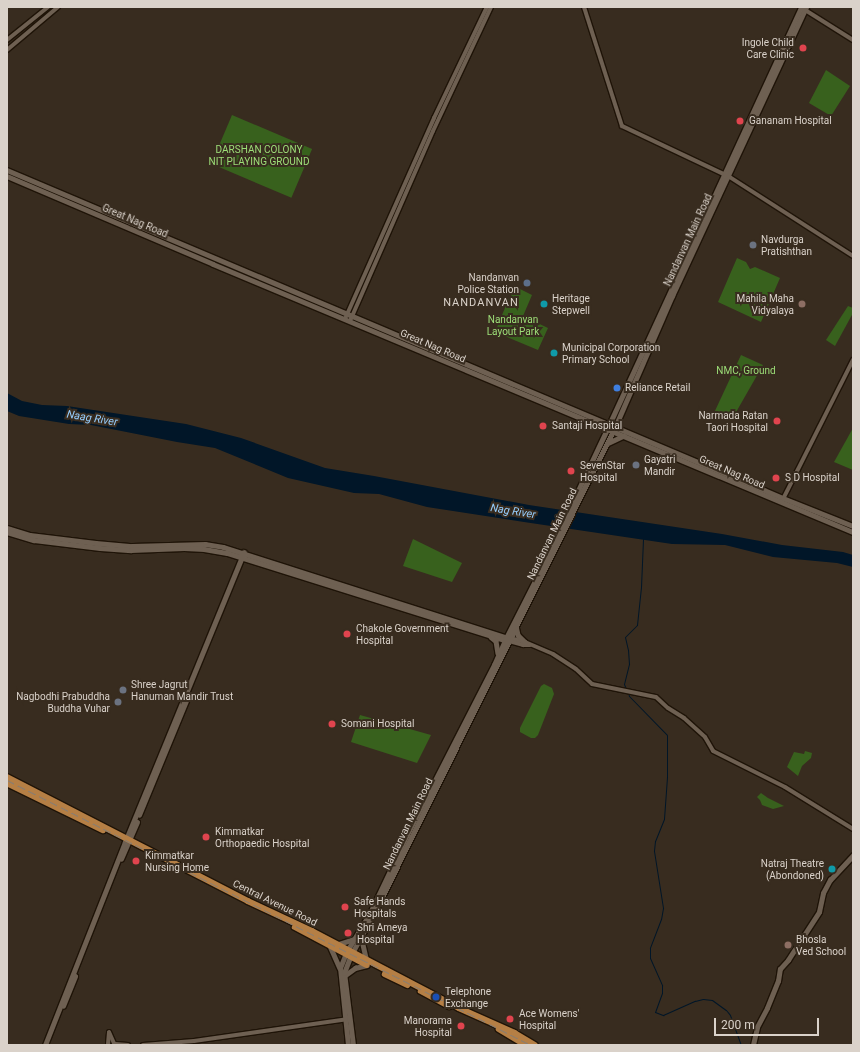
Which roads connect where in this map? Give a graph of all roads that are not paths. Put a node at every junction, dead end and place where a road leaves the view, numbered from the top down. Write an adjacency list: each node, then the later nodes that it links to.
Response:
1 (48, 7): 7 (street)
2 (58, 7): 9 (street)
3 (487, 7): 10 (street)
4 (491, 7): 10 (street)
5 (584, 7): 14 (street)
6 (802, 8): 8 (street); 14 (main road, Nandanvan Main Road)
7 (7, 40)
8 (853, 40)
9 (7, 50)
10 (468, 53): 11 (street); 12 (street)
11 (454, 77): 12 (street); 19 (street)
12 (458, 79): 19 (street)
13 (7, 170): 16 (main road, Great Nag Road)
14 (726, 175): 18 (street); 21 (main road); 22 (main road, Nandanvan Main Road)
15 (7, 176): 17 (main road, Great Nag Road)
16 (168, 238): 17 (main road); 19 (main road, Great Nag Road)
17 (166, 243): 19 (main road, Great Nag Road)
18 (853, 256)
19 (348, 317): 23 (main road, Great Nag Road)
20 (853, 360): 28 (street)
21 (614, 414): 23 (main road); 24 (main road)
22 (620, 416): 25 (main road, Nandanvan Main Road); 26 (main road)
23 (596, 422): 24 (main road, Great Nag Road); 27 (main road)
24 (608, 428): 25 (main road, Great Nag Road); 27 (main road)
25 (614, 430): 26 (main road, Great Nag Road); 27 (main road, Nandanvan Main Road)
26 (624, 434): 27 (main road); 28 (main road, Great Nag Road)
27 (604, 443): 31 (main road, Nandanvan Main Road)
28 (782, 500): 29 (main road, Great Nag Road); 33 (main road, Great Nag Road)
29 (853, 526)
30 (7, 528): 34 (main road)
31 (561, 530): 35 (main road, Nandanvan Main Road); 37 (main road)
32 (7, 532): 34 (main road)
33 (853, 532)
34 (244, 554): 36 (main road); 37 (main road); 44 (main road)
35 (516, 626): 37 (main road, Nandanvan Main Road); 38 (main road)
36 (490, 635): 37 (main road); 40 (main road)
37 (507, 639): 38 (street); 39 (street); 40 (main road); 46 (main road, Nandanvan Main Road)
38 (524, 642): 39 (street)
39 (530, 645): 43 (street)
40 (498, 657): 47 (main road)
41 (7, 777): 44 (main road, Central Avenue Road)
42 (7, 783): 44 (main road)
43 (853, 829)
44 (127, 841): 48 (main road, Central Avenue Road); 49 (main road); 58 (main road)
45 (853, 855): 65 (main road)
46 (361, 936): 50 (main road, Nandanvan Main Road); 51 (main road)
47 (354, 939): 48 (main road); 50 (main road)
48 (336, 945): 50 (main road, Central Avenue Road)
49 (330, 946): 50 (main road); 52 (main road)
50 (349, 954): 51 (main road); 52 (main road); 53 (main road, Nandanvan Main Road)
51 (367, 963): 53 (main road); 63 (main road); 64 (main road)
52 (340, 968): 55 (main road)
53 (344, 976): 54 (main road, Nandanvan Main Road)
54 (351, 1019): 55 (street); 62 (main road, Nandanvan Main Road)
55 (345, 1020): 60 (street); 61 (main road)
56 (107, 1044): 57 (street); 57 (street)
57 (114, 1044): 59 (street)
58 (46, 1045)
59 (128, 1045)
60 (143, 1045)
61 (348, 1045)
62 (353, 1045)
63 (526, 1045)
64 (535, 1045)
65 (753, 1045)

